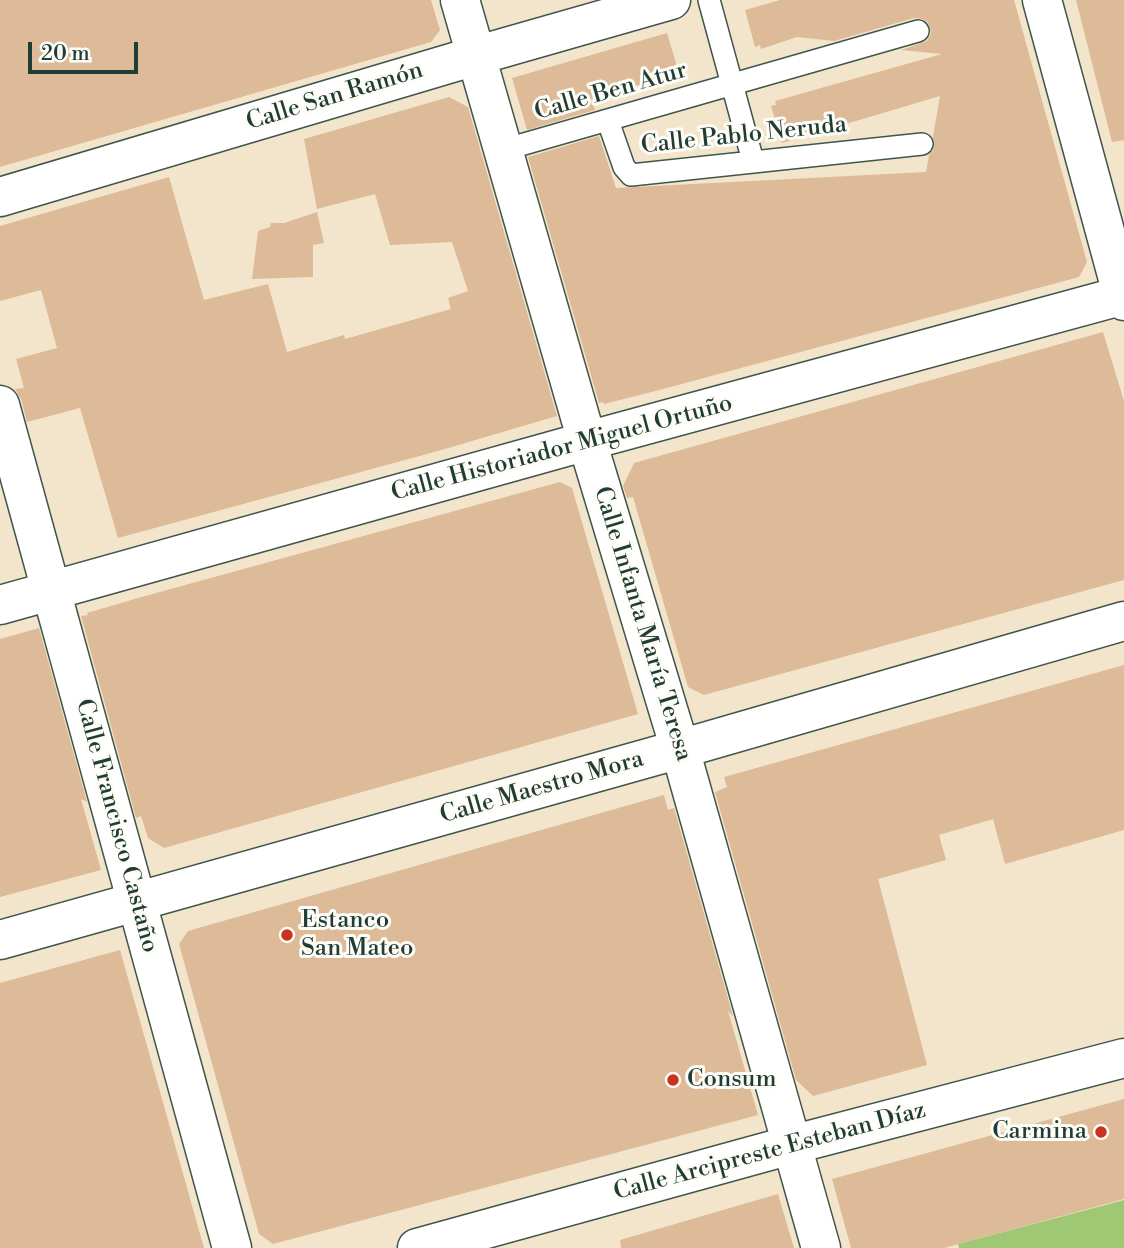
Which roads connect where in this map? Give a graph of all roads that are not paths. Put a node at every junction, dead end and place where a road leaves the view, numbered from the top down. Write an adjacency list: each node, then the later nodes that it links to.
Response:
1 (460, 0): 6 (street, Calle Infanta María Teresa)
2 (671, 0): 6 (street, Calle San Ramón)
3 (709, 0): 7 (lane)
4 (1042, 0): 13 (street)
5 (918, 31): 7 (lane, Calle Ben Atur)
6 (475, 56): 10 (street, Calle Infanta María Teresa); 12 (street, Calle San Ramón)
7 (733, 85): 8 (lane, Calle Ben Atur); 11 (lane)
8 (608, 121): 10 (lane, Calle Ben Atur); 11 (lane, Calle Pablo Neruda)
9 (922, 144): 11 (lane, Calle Pablo Neruda)
10 (503, 150): 15 (street, Calle Infanta María Teresa)
11 (753, 161)
12 (0, 197)
13 (1124, 297): 15 (street, Calle Historiador Miguel Ortuño)
14 (0, 405): 16 (street, Calle Francisco Castaño)
15 (587, 441): 16 (street, Calle Historiador Miguel Ortuño); 19 (street, Calle Infanta María Teresa)
16 (53, 591): 17 (street, Calle Historiador Miguel Ortuño); 20 (street, Calle Francisco Castaño)
17 (0, 605)
18 (1124, 621): 19 (street, Calle Maestro Mora)
19 (680, 749): 20 (street, Calle Maestro Mora); 23 (street, Calle Infanta María Teresa)
20 (136, 902): 21 (street, Calle Maestro Mora); 24 (street, Calle Francisco Castaño)
21 (0, 940)
22 (1124, 1058): 23 (street, Calle Arcipreste Esteban Díaz)
23 (791, 1145): 25 (street, Calle Arcipreste Esteban Díaz); 26 (street, Calle Infanta María Teresa)
24 (232, 1248)
25 (417, 1248)
26 (821, 1248)

